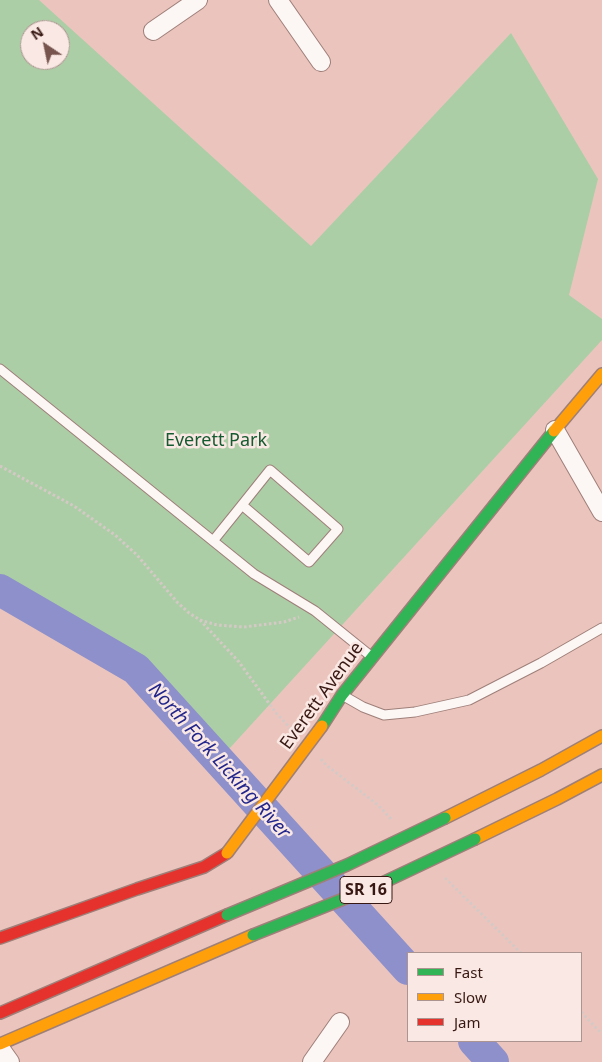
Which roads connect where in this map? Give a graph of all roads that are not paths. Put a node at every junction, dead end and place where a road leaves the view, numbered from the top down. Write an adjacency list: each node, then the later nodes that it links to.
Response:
1 (198, 0): 3 (street)
2 (278, 0): 4 (street)
3 (152, 31)
4 (321, 62)
5 (0, 369): 10 (lane)
6 (602, 374): 7 (main road, Everett Avenue)
7 (555, 430): 9 (street); 12 (main road, Everett Avenue)
8 (242, 505): 8 (lane); 10 (lane)
9 (602, 512)
10 (213, 541): 12 (lane)
11 (602, 628): 13 (lane)
12 (372, 657): 13 (main road, Everett Avenue)
13 (342, 695): 16 (main road, Everett Avenue, bridge)
14 (602, 736): 17 (main road, SR 16, bridge)
15 (602, 775): 19 (main road, SR 16, bridge)
16 (0, 938)
17 (0, 1013)
18 (340, 1022): 21 (street)
19 (0, 1046): 20 (street)
20 (10, 1062)
21 (312, 1062)

